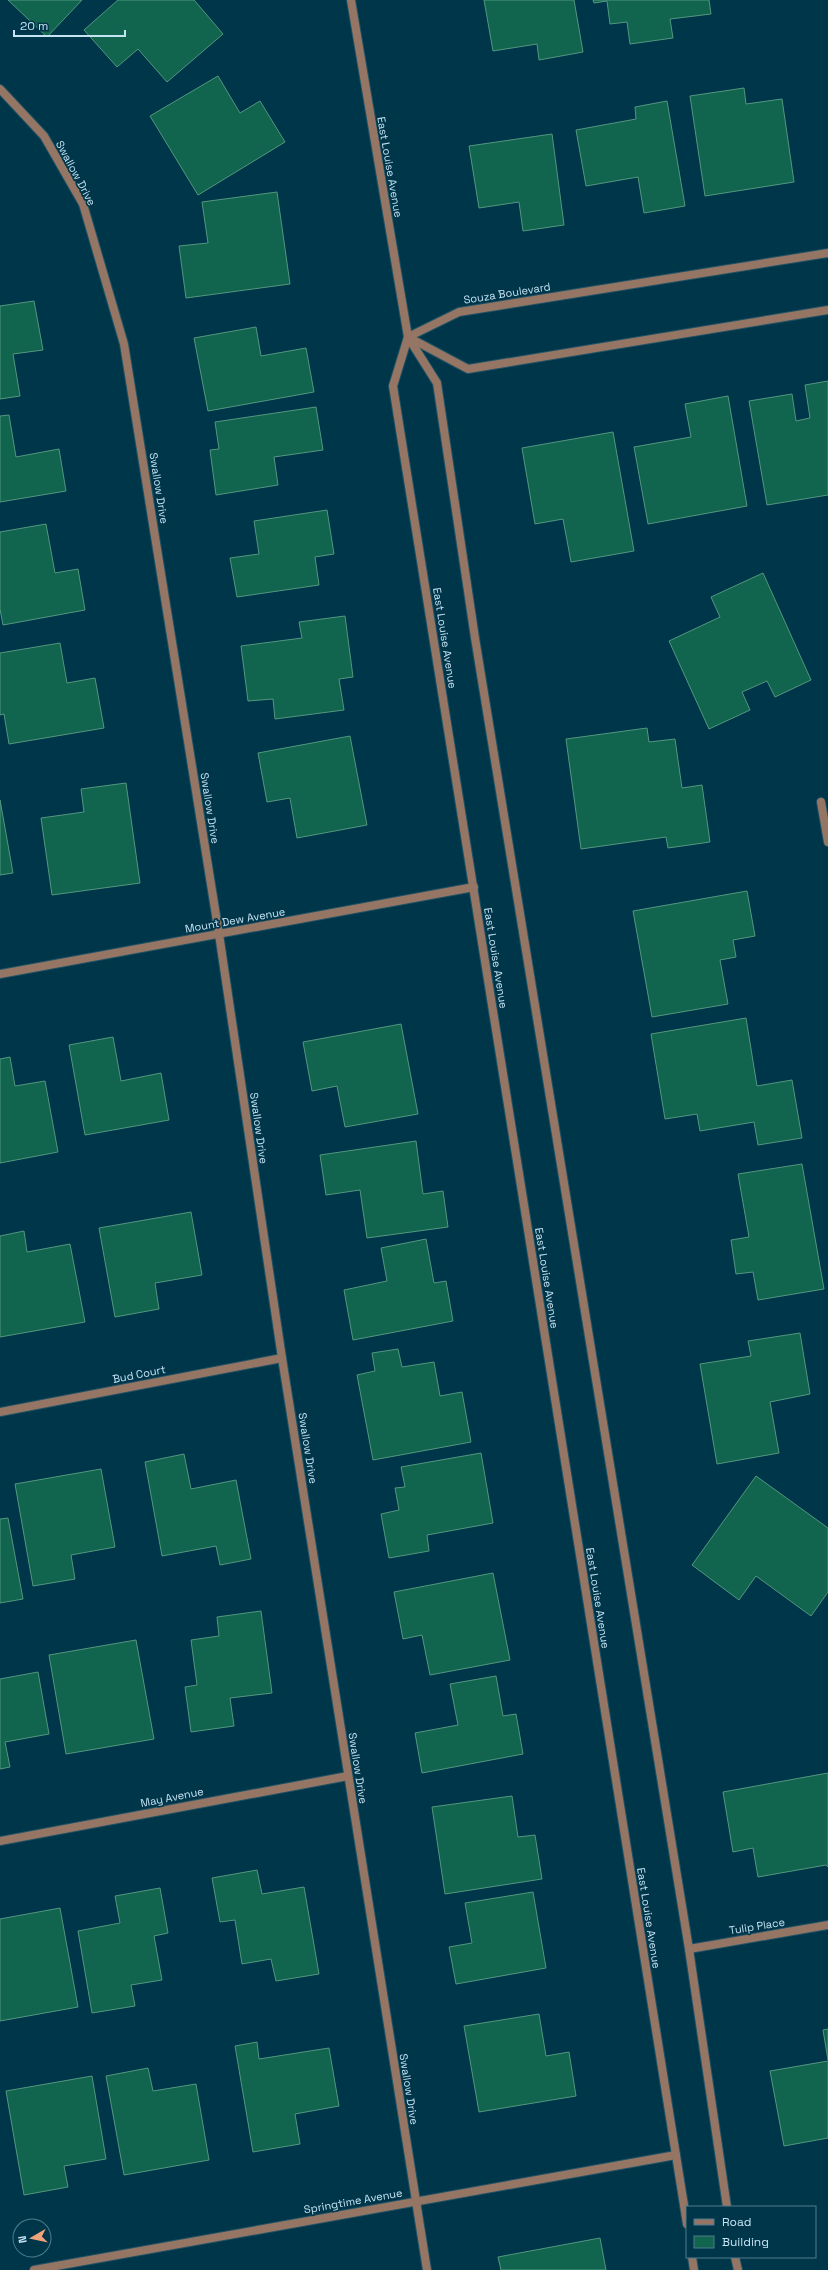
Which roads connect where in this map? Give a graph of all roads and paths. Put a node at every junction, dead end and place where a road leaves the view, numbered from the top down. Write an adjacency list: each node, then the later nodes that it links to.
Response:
1 (351, 0): 5 (street, East Louise Avenue)
2 (0, 89): 9 (street, Swallow Drive)
3 (828, 253): 5 (street, Souza Boulevard)
4 (828, 310): 5 (street)
5 (408, 337): 8 (street, East Louise Avenue); 16 (street, East Louise Avenue)
6 (821, 802): 7 (street)
7 (828, 842)
8 (474, 887): 9 (street, Mount Dew Avenue); 17 (street, East Louise Avenue)
9 (220, 934): 10 (street, Mount Dew Avenue); 11 (street, Swallow Drive)
10 (0, 974)
11 (282, 1358): 12 (street, Bud Court); 13 (street, Swallow Drive)
12 (0, 1412)
13 (348, 1776): 14 (street, May Avenue); 18 (street, Swallow Drive)
14 (0, 1841)
15 (828, 1925): 16 (street, Tulip Place)
16 (689, 1948): 19 (street, East Louise Avenue)
17 (676, 2155): 18 (street, Springtime Avenue); 20 (street, East Louise Avenue)
18 (415, 2201): 23 (street, Springtime Avenue); 24 (street, Swallow Drive)
19 (727, 2206)
20 (686, 2218)
21 (692, 2258): 25 (street)
22 (735, 2258): 26 (street)
23 (34, 2270)
24 (427, 2270)
25 (694, 2270)
26 (738, 2270)

